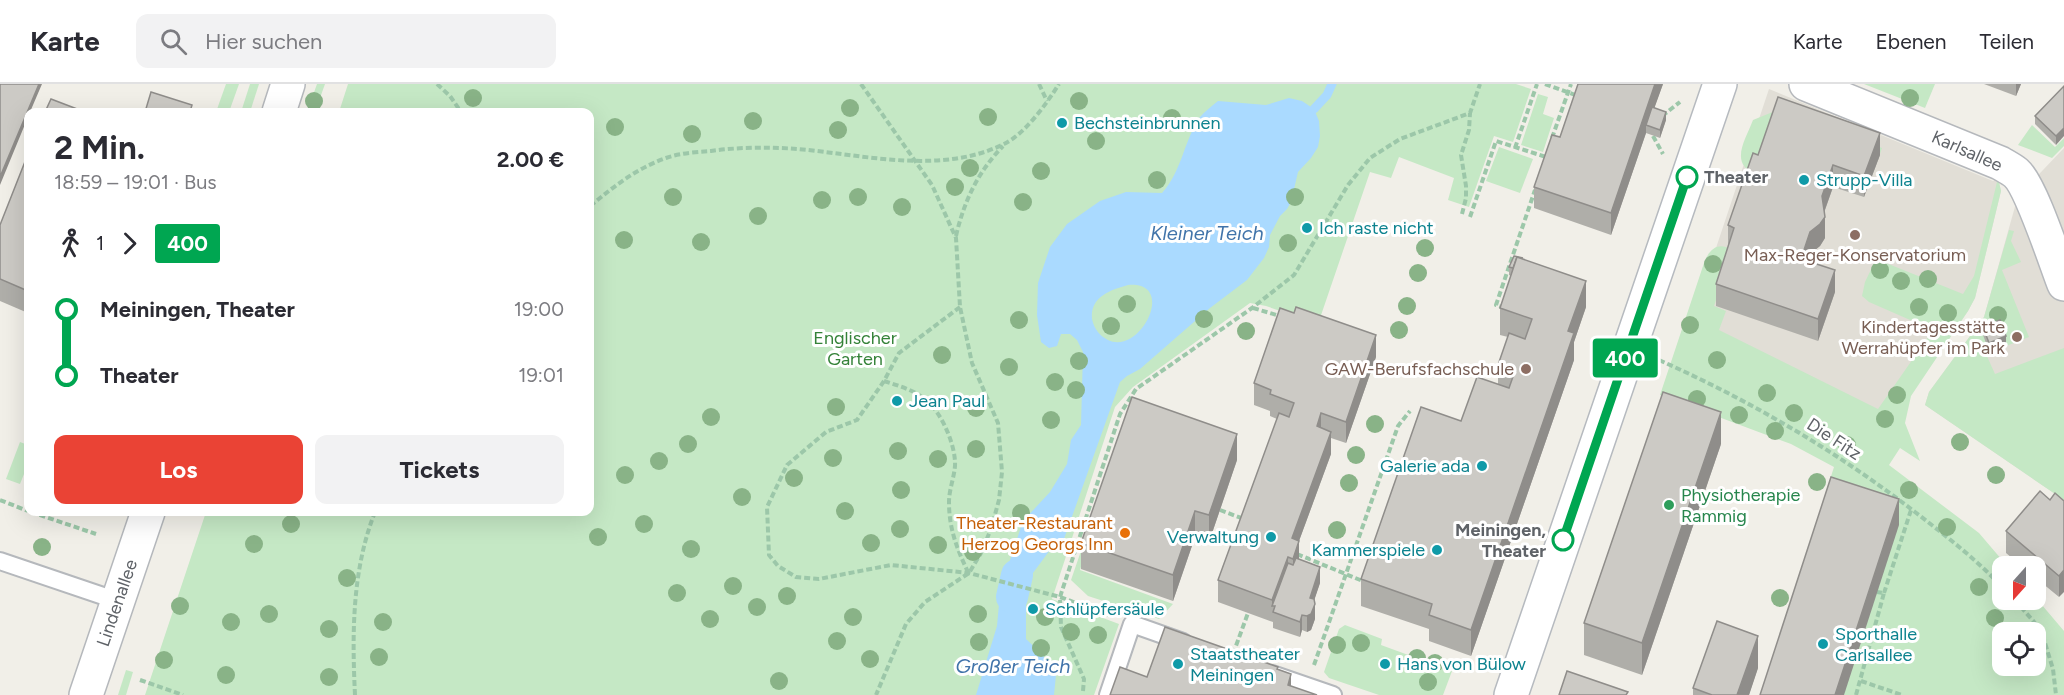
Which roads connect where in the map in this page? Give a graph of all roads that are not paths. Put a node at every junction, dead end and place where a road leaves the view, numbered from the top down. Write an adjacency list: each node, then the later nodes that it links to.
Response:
1 (288, 84): 4 (main road)
2 (1720, 84): 14 (main road)
3 (1806, 84): 5 (main road, Karlsallee)
4 (280, 108)
5 (2064, 284)
6 (146, 516): 8 (main road, Lindenallee)
7 (0, 561): 8 (lane)
8 (118, 601): 11 (main road, Lindenallee)
9 (1201, 649): 12 (lane)
10 (1254, 667): 13 (lane)
11 (86, 695)
12 (1108, 695)
13 (1333, 695)
14 (1511, 695)

